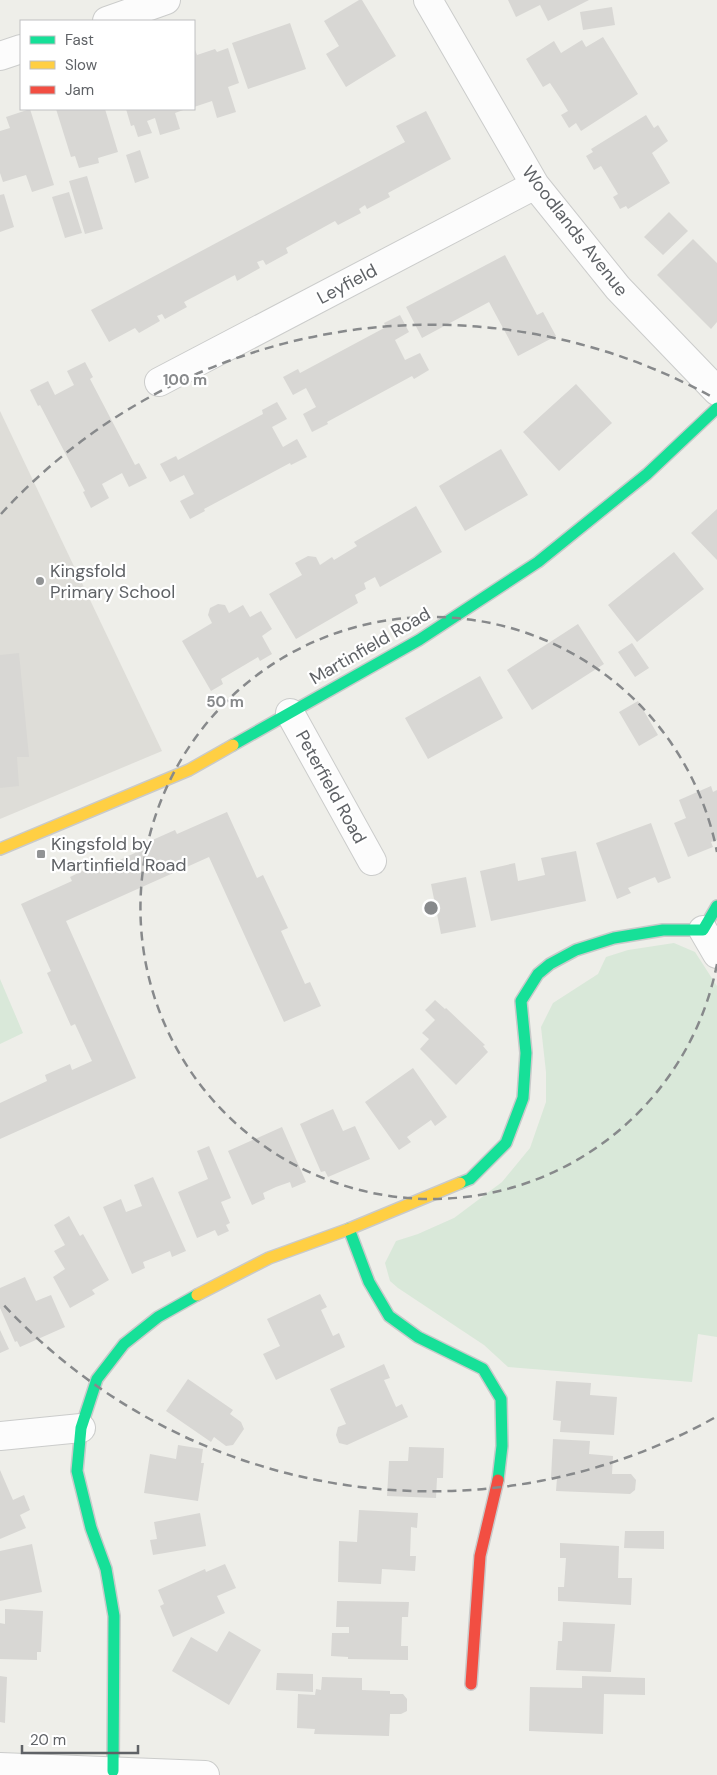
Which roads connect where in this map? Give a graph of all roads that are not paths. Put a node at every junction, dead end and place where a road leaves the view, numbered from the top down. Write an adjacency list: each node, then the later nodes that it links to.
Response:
1 (166, 0): 3 (street)
2 (428, 0): 6 (street, Woodlands Avenue)
3 (110, 20)
4 (20, 49): 5 (street)
5 (0, 56)
6 (535, 185): 7 (street, Leyfield); 8 (street, Woodlands Avenue)
7 (159, 382)
8 (717, 391)
9 (717, 408): 10 (street, Martinfield Road)
10 (290, 713): 11 (street, Martinfield Road); 12 (street, Peterfield Road)
11 (0, 849)
12 (372, 861)
13 (717, 906): 14 (street)
14 (702, 930): 15 (street); 16 (street)
15 (717, 954)
16 (349, 1229): 17 (street); 19 (street)
17 (81, 1428): 18 (street); 21 (street)
18 (0, 1436)
19 (471, 1684)
20 (0, 1768): 21 (street)
21 (113, 1771): 22 (street)
22 (205, 1775)

